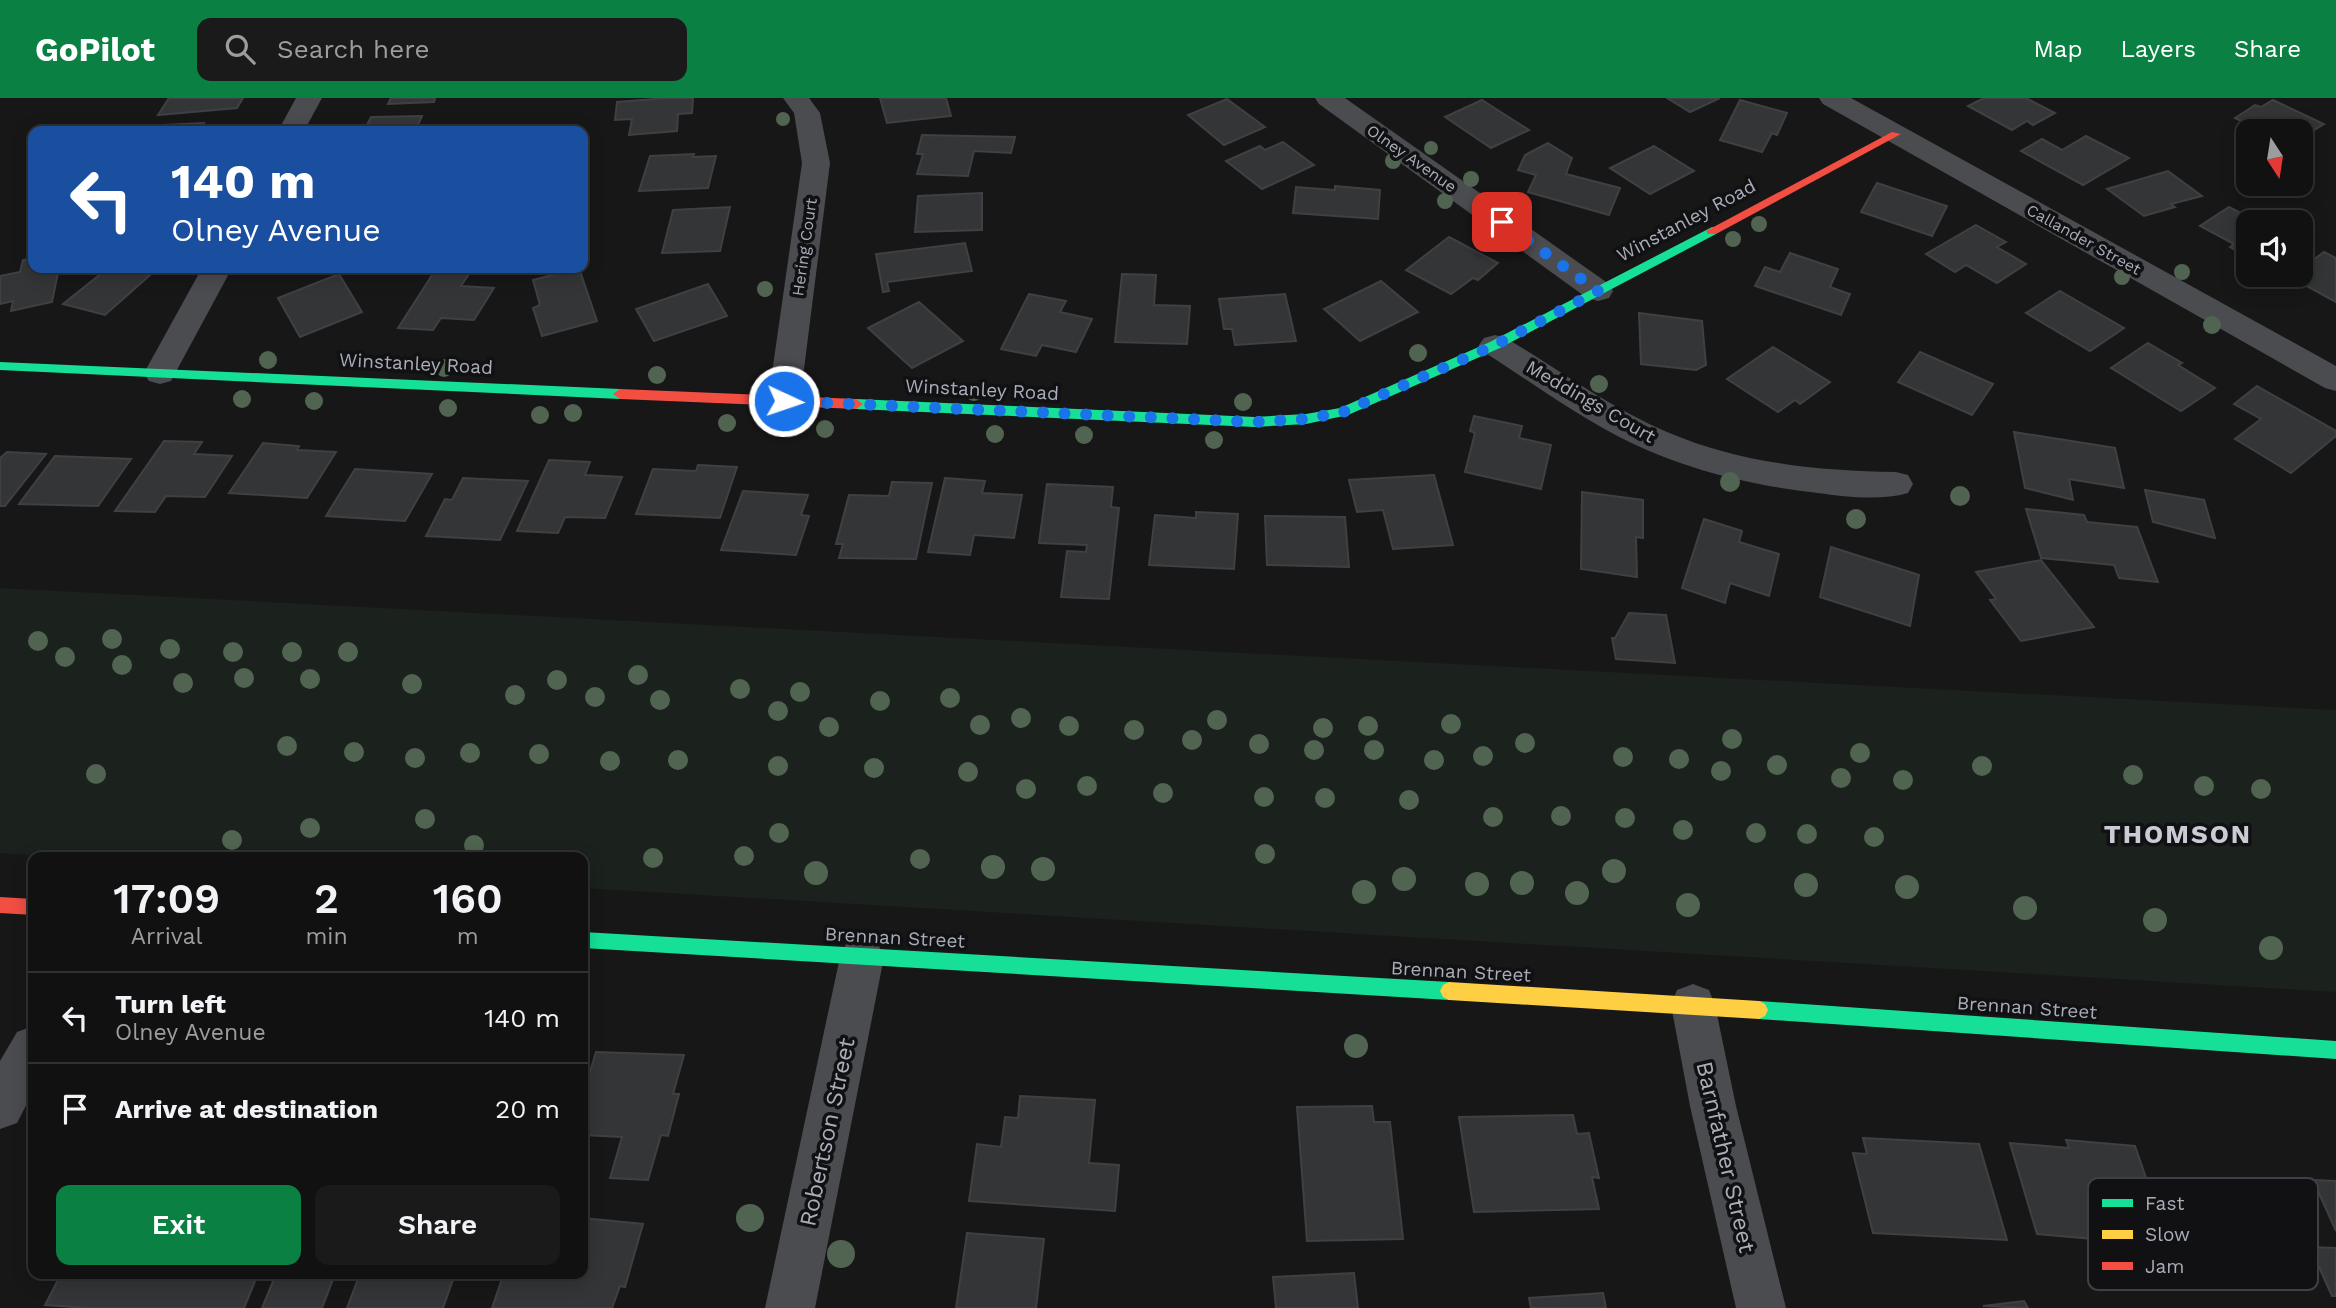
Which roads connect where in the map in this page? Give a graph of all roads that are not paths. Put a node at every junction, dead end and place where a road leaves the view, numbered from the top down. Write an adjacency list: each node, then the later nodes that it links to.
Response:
1 (309, 98): 5 (street)
2 (796, 98): 13 (street, Hering Court)
3 (1328, 98): 8 (street, Olney Avenue)
4 (1832, 98): 6 (street, Callander Street)
5 (294, 126)
6 (1896, 134): 8 (street, Winstanley Road); 12 (street, Callander Street)
7 (214, 273): 11 (street)
8 (1598, 291): 9 (street, Winstanley Road)
9 (1495, 345): 13 (street, Winstanley Road); 14 (street, Meddings Court)
10 (0, 366): 11 (street, Winstanley Road)
11 (160, 373): 13 (street, Winstanley Road)
12 (2336, 380)
13 (784, 401)
14 (1896, 484)
15 (0, 905): 16 (street)
16 (28, 907)
17 (588, 940): 18 (street, Brennan Street)
18 (862, 957): 19 (street, Brennan Street); 23 (street, Robertson Street)
19 (1693, 1005): 20 (street, Brennan Street); 24 (street, Barnfather Street)
20 (2336, 1050)
21 (28, 1057): 22 (street)
22 (0, 1106)
23 (790, 1308)
24 (1761, 1308)

